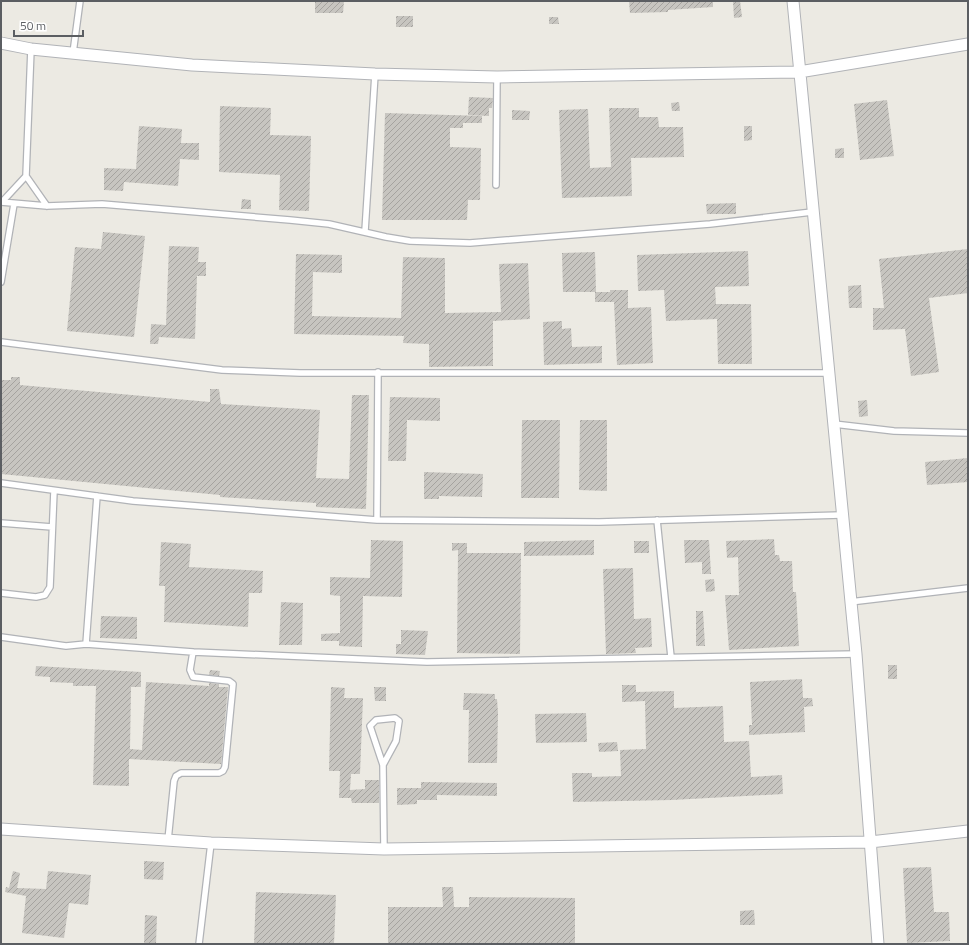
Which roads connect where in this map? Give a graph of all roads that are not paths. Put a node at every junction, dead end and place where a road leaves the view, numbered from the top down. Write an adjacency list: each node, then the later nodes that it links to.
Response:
1 (80, 1): 6 (lane)
2 (792, 1): 7 (street)
3 (1, 44): 5 (street)
4 (968, 44): 7 (street)
5 (31, 48): 6 (street); 10 (lane)
6 (73, 53): 8 (street)
7 (799, 72): 9 (street); 15 (street)
8 (375, 74): 9 (street); 16 (lane)
9 (498, 77): 11 (lane)
10 (26, 176): 12 (lane); 14 (lane)
11 (496, 185)
12 (2, 202): 13 (lane)
13 (14, 204): 14 (lane); 17 (lane)
14 (47, 206): 16 (lane)
15 (812, 212): 16 (lane); 20 (street)
16 (365, 231)
17 (1, 282)
18 (1, 342): 19 (lane)
19 (378, 372): 20 (lane); 27 (lane)
20 (828, 373): 21 (street)
21 (834, 424): 22 (lane); 26 (street)
22 (968, 433)
23 (1, 483): 24 (lane)
24 (54, 491): 25 (lane); 30 (lane)
25 (96, 496): 27 (lane); 35 (lane)
26 (841, 515): 28 (lane); 33 (street)
27 (377, 520): 28 (lane)
28 (657, 520): 38 (lane)
29 (1, 523): 30 (lane)
30 (52, 527): 32 (lane)
31 (968, 588): 33 (lane)
32 (1, 593)
33 (850, 602): 37 (street)
34 (1, 637): 35 (lane)
35 (86, 644): 36 (lane)
36 (193, 652): 38 (lane); 42 (lane)
37 (856, 654): 38 (lane); 43 (street)
38 (671, 657)
39 (383, 765): 39 (lane); 45 (lane)
40 (1, 829): 42 (street)
41 (968, 831): 43 (street)
42 (168, 840): 44 (street)
43 (870, 842): 45 (street); 47 (street)
44 (211, 843): 45 (street); 46 (lane)
45 (384, 849)
46 (199, 944)
47 (878, 944)

